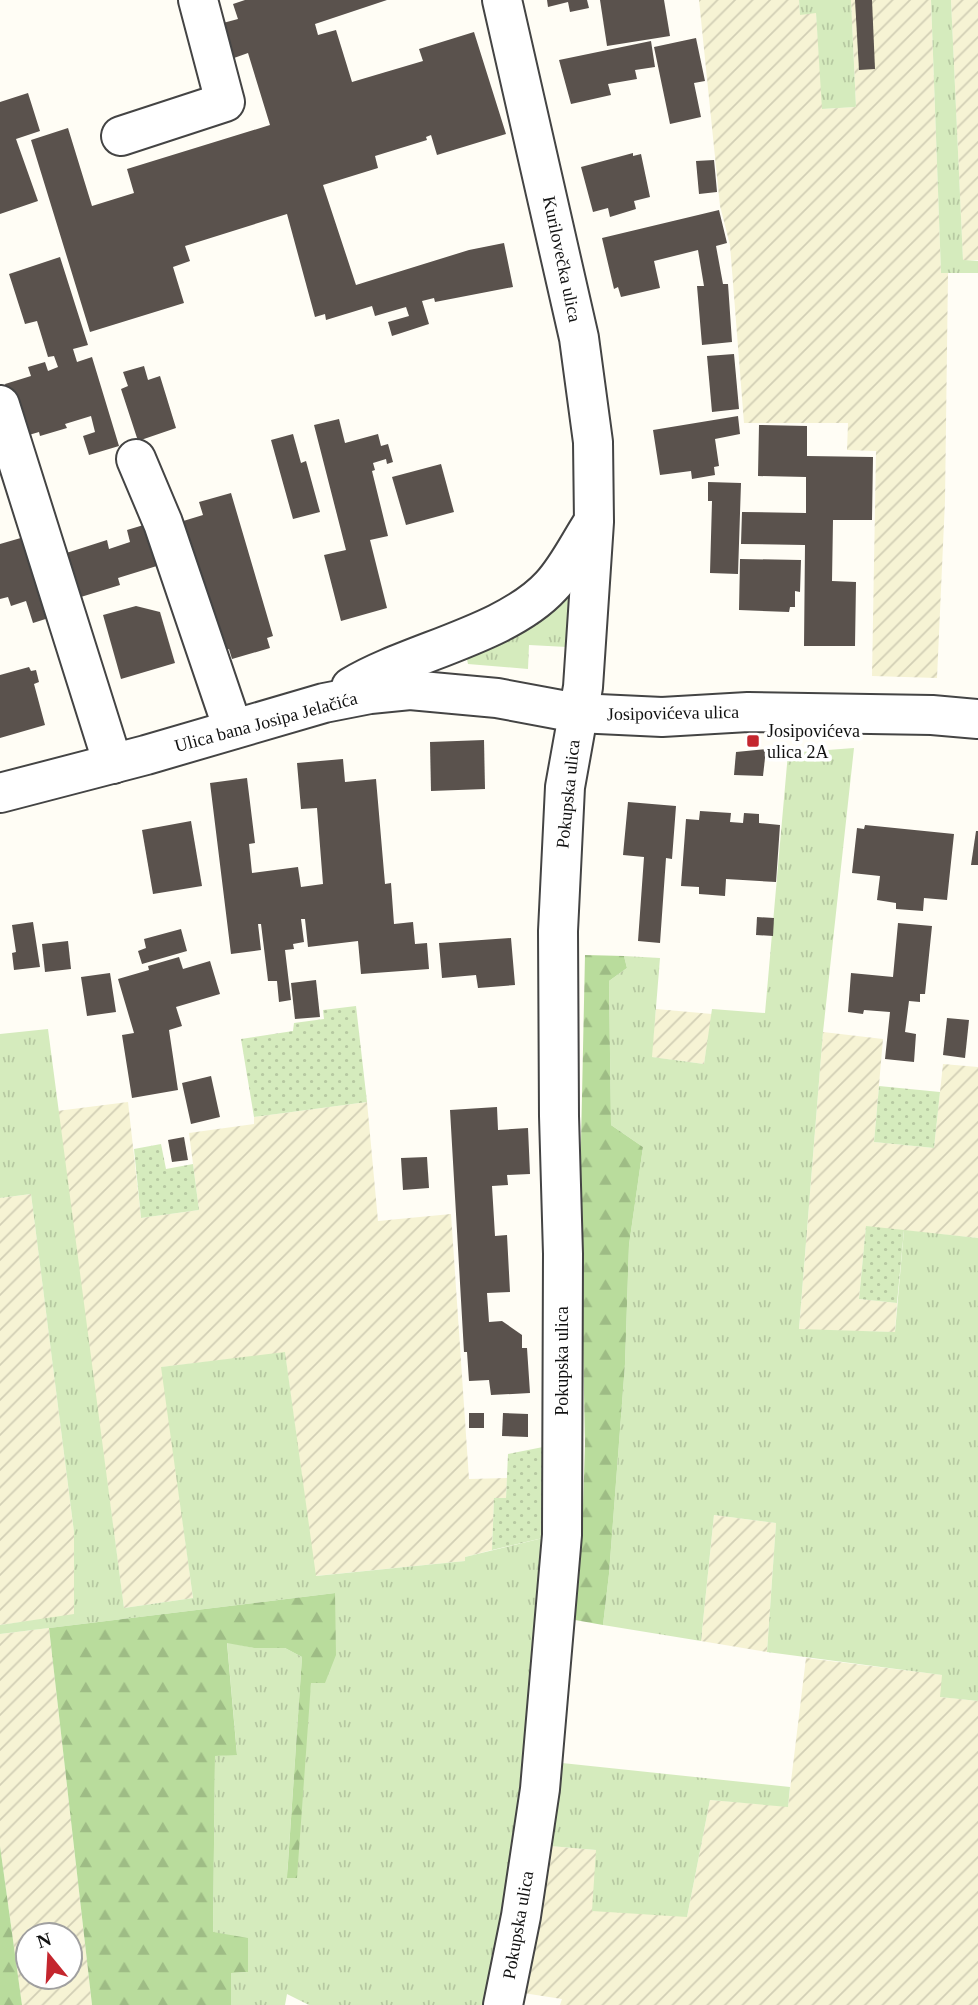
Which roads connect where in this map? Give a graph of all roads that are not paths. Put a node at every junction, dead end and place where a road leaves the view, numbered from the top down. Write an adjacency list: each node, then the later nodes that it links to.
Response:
1 (198, 0): 3 (street)
2 (502, 0): 6 (street, Kurilovečka ulica)
3 (121, 136)
4 (0, 405): 11 (street)
5 (136, 459): 10 (street)
6 (594, 522): 7 (street); 8 (street, Kurilovečka ulica)
7 (324, 703): 8 (street, Ulica bana Josipa Jelačića); 10 (street, Ulica bana Josipa Jelačića)
8 (577, 713): 9 (street, Josipovićeva ulica); 13 (street, Pokupska ulica)
9 (978, 719)
10 (233, 729): 11 (street, Ulica bana Josipa Jelačića)
11 (113, 764): 12 (street, Ulica bana Josipa Jelačića)
12 (0, 793)
13 (503, 2005)

